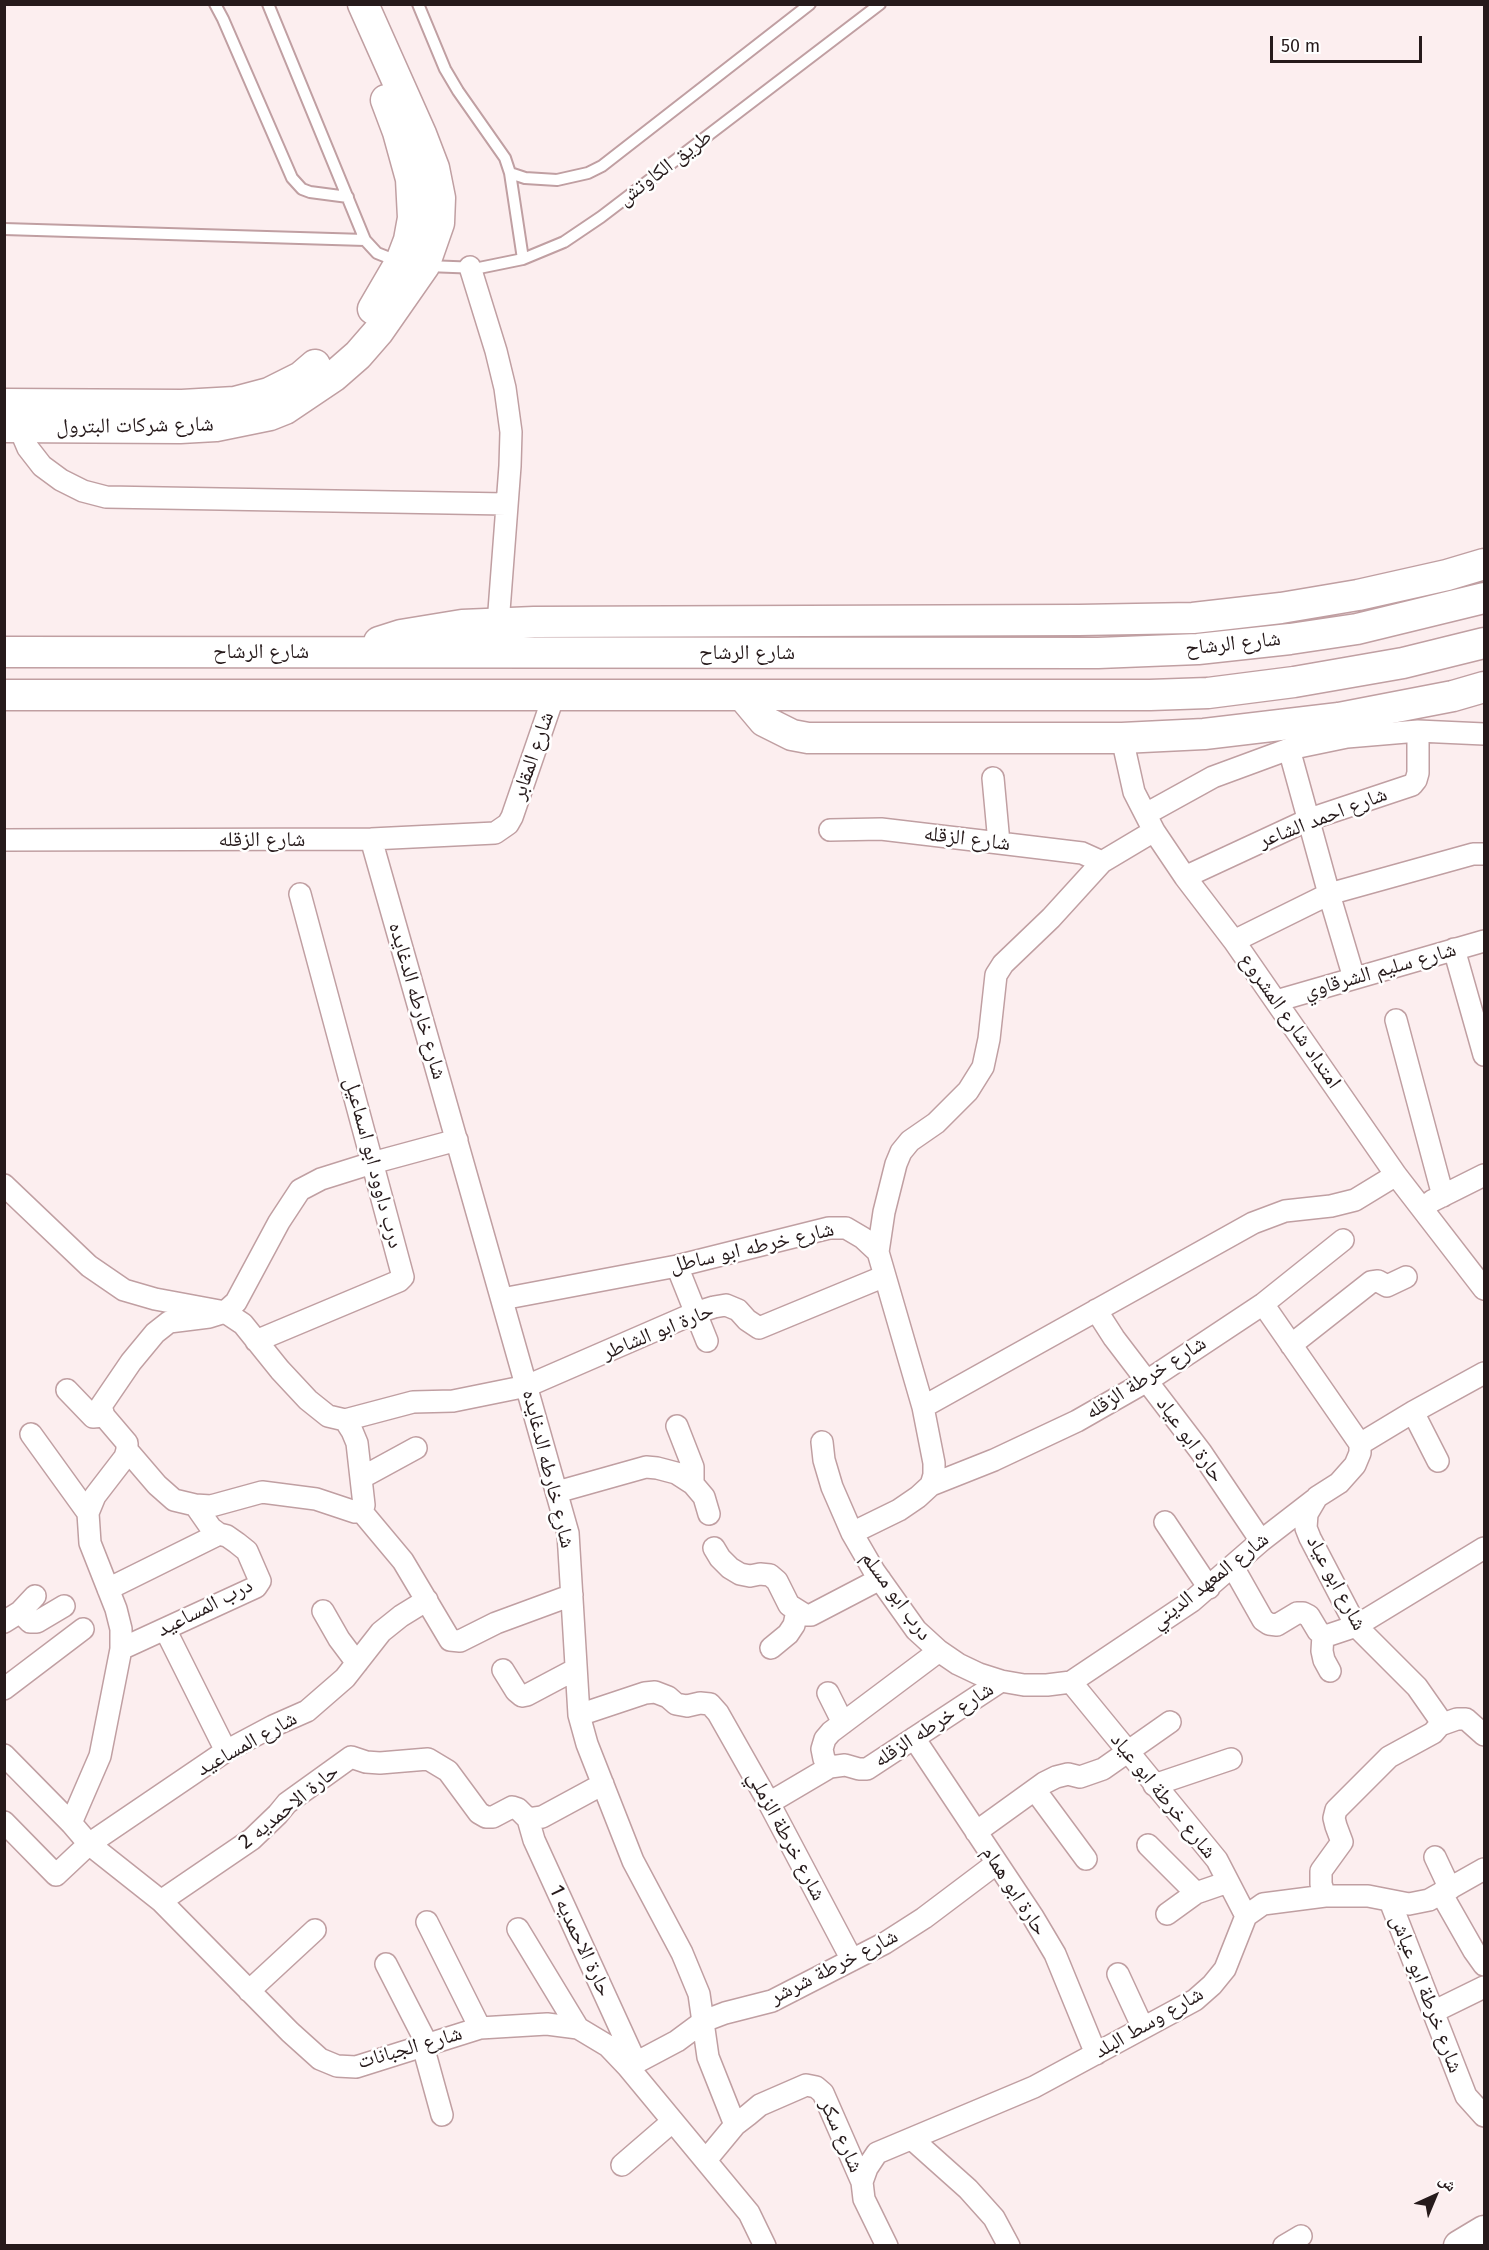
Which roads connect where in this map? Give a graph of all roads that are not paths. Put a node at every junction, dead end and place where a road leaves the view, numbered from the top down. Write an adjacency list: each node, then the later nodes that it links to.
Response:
1 (215, 4): 9 (lane)
2 (268, 4): 9 (lane)
3 (343, 4): 13 (main road, شارع شركات البترول)
4 (363, 4): 13 (main road, شارع شركات البترول)
5 (417, 4): 8 (lane)
6 (810, 4): 8 (lane)
7 (880, 4): 12 (lane, طريق الكاوتش)
8 (510, 172): 12 (lane)
9 (348, 197): 11 (lane)
10 (4, 229): 11 (lane)
11 (365, 240): 13 (lane)
12 (523, 259): 14 (lane, طريق الكاوتش)
13 (412, 264): 14 (lane, طريق الكاوتش); 15 (main road, شارع شركات البترول)
14 (470, 267): 16 (street)
15 (11, 416): 16 (street)
16 (506, 504): 19 (street)
17 (1485, 564): 19 (main road)
18 (1485, 598): 22 (main road, شارع الرشاح)
19 (498, 624): 22 (main road)
20 (1485, 643): 26 (main road, شارع الرشاح)
21 (4, 652): 22 (main road, شارع الرشاح)
22 (350, 653)
23 (1485, 687): 29 (main road)
24 (4, 695): 25 (main road, شارع الرشاح)
25 (555, 695): 26 (main road, شارع الرشاح); 32 (street, شارع المقابر)
26 (743, 696): 29 (main road)
27 (1418, 731): 28 (street); 30 (street); 33 (street, شارع احمد الشاعر)
28 (1485, 734)
29 (1122, 738): 34 (street, امتداد شارع المشروع)
30 (1289, 748): 33 (street); 34 (street)
31 (993, 778): 38 (street)
32 (512, 817): 36 (street, شارع الزقله)
33 (1310, 819): 41 (street, شارع احمد الشاعر); 43 (street)
34 (1150, 822): 40 (street); 41 (street, امتداد شارع المشروع)
35 (830, 830): 38 (street, شارع الزقله)
36 (371, 839): 37 (street, شارع الزقله); 51 (street, شارع خارطه الدغايده)
37 (4, 840)
38 (999, 843): 40 (street, شارع الزقله)
39 (1485, 854): 43 (street)
40 (1102, 862): 59 (street)
41 (1185, 876): 44 (street, امتداد شارع المشروع)
42 (300, 894): 52 (street, درب داوود ابو اسماعيل)
43 (1329, 894): 44 (street); 47 (street)
44 (1234, 940): 48 (street, امتداد شارع المشروع)
45 (1485, 941): 46 (street, شارع سليم الشرقاوي)
46 (1454, 949): 47 (street, شارع سليم الشرقاوي); 50 (street)
47 (1354, 978): 48 (street, شارع سليم الشرقاوي)
48 (1276, 1001): 53 (street, امتداد شارع المشروع)
49 (1396, 1020): 56 (street)
50 (1485, 1056)
51 (457, 1140): 52 (street); 64 (street, شارع خارطه الدغايده)
52 (372, 1163): 67 (street); 69 (street, درب داوود ابو اسماعيل)
53 (1396, 1174): 57 (street, امتداد شارع المشروع); 66 (street)
54 (1484, 1177): 56 (street)
55 (4, 1185): 67 (street)
56 (1443, 1196): 57 (street)
57 (1422, 1206): 63 (street, امتداد شارع المشروع)
58 (1343, 1240): 65 (street, شارع خرطة الزقله)
59 (878, 1252): 60 (street, شارع خرطه ابو ساطل); 61 (street)
60 (677, 1266): 64 (street, شارع خرطه ابو ساطل); 68 (street)
61 (885, 1276): 68 (street, حارة ابو الشاطر); 76 (street)
62 (1406, 1277): 71 (street)
63 (1485, 1289)
64 (502, 1299): 74 (street, شارع خارطه الدغايده)
65 (1263, 1304): 71 (street); 73 (street, شارع خرطة الزقله)
66 (1096, 1310): 73 (street, حارة ابو عياد); 76 (street)
67 (225, 1312): 69 (street); 78 (street)
68 (695, 1313): 70 (street); 74 (street, حارة ابو الشاطر)
69 (256, 1341): 79 (street)
70 (707, 1341)
71 (1292, 1346): 83 (street)
72 (1485, 1373): 77 (street)
73 (1147, 1381): 89 (street, شارع خرطة الزقله); 99 (street, حارة ابو عياد)
74 (527, 1386): 79 (street, حارة ابو الشاطر); 90 (street, شارع خارطه الدغايده)
75 (67, 1390): 78 (street)
76 (923, 1407): 89 (street)
77 (1413, 1412): 83 (street); 86 (street)
78 (105, 1416): 85 (street)
79 (345, 1420): 87 (street)
80 (677, 1426): 88 (street)
81 (31, 1434): 94 (street)
82 (822, 1442): 97 (street, درب ابو مسلم)
83 (1360, 1444): 91 (street)
84 (416, 1448): 87 (street)
85 (127, 1450): 92 (street); 94 (street)
86 (1438, 1461)
87 (361, 1478): 93 (street)
88 (693, 1484): 90 (street); 95 (street)
89 (931, 1485): 97 (street)
90 (557, 1492): 106 (street, شارع خارطه الدغايده)
91 (1317, 1497): 99 (street, شارع المعهد الديني); 113 (street, شارع ابو عياد)
92 (195, 1505): 93 (street); 98 (street, درب المساعيد)
93 (362, 1512): 108 (street)
94 (88, 1513): 105 (street)
95 (709, 1514)
96 (1165, 1522): 104 (street)
97 (852, 1533): 103 (street, درب ابو مسلم)
98 (219, 1534): 105 (street); 115 (street, درب المساعيد)
99 (1261, 1541): 102 (street, شارع المعهد الديني)
100 (714, 1548): 111 (street)
101 (1485, 1548): 113 (street)
102 (1233, 1567): 104 (street, شارع المعهد الديني); 116 (street)
103 (880, 1579): 111 (street); 119 (street, درب ابو مسلم)
104 (1209, 1588): 125 (street, شارع المعهد الديني)
105 (108, 1589): 117 (street)
106 (572, 1595): 108 (street); 121 (street, شارع خارطه الدغايده)
107 (35, 1596): 112 (street)
108 (427, 1600): 120 (street, شارع المساعيد)
109 (64, 1606): 112 (street)
110 (323, 1611): 120 (street)
111 (797, 1611): 118 (street)
112 (12, 1617)
113 (1356, 1626): 116 (street); 131 (street, شارع ابو عياد)
114 (83, 1629): 126 (street)
115 (165, 1629): 117 (street, درب المساعيد); 134 (street)
116 (1323, 1635): 123 (street)
117 (121, 1648): 145 (street)
118 (771, 1648)
119 (939, 1651): 124 (street, درب ابو مسلم); 130 (street)
120 (357, 1663): 134 (street, شارع المساعيد)
121 (576, 1669): 122 (street); 128 (street, شارع خارطه الدغايده)
122 (503, 1670)
123 (1330, 1671)
124 (1001, 1681): 125 (street, درب ابو مسلم); 133 (street, شارع خرطه الزقله)
125 (1071, 1682): 135 (street, شارع خرطة ابو عياد)
126 (4, 1689)
127 (828, 1693): 130 (street)
128 (579, 1715): 139 (street, شارع خارطه الدغايده); 142 (street, شارع خرطة الزملي)
129 (1170, 1722): 135 (street)
130 (843, 1723): 138 (street)
131 (1440, 1725): 132 (street); 156 (street)
132 (1485, 1735)
133 (914, 1738): 138 (street, شارع خرطه الزقله); 146 (street, حارة ابو همام)
134 (226, 1751): 147 (street, شارع المساعيد)
135 (1126, 1751): 140 (street, شارع خرطة ابو عياد); 141 (street)
136 (4, 1755): 145 (street, شارع الجبانات)
137 (1231, 1759): 140 (street)
138 (830, 1767): 142 (street)
139 (603, 1784): 143 (street); 171 (street, شارع خارطه الدغايده)
140 (1154, 1785): 153 (street, شارع خرطة ابو عياد)
141 (1035, 1790): 146 (street); 150 (street)
142 (769, 1803): 164 (street, شارع خرطة الزملي)
143 (528, 1819): 157 (street, حارة الاحمديه 2); 177 (street, حارة الاحمديه 1)
144 (4, 1822): 147 (street, شارع المساعيد)
145 (71, 1823): 147 (street, شارع الجبانات)
146 (976, 1832): 151 (street, حارة ابو همام)
147 (89, 1844): 157 (street, شارع الجبانات)
148 (1148, 1845): 155 (street)
149 (1435, 1857): 154 (street)
150 (1086, 1858)
151 (997, 1863): 164 (street, شارع خرطة شرشر); 176 (street, حارة ابو همام)
152 (1485, 1869): 154 (street)
153 (1228, 1882): 155 (street); 160 (street, شارع خرطة ابو عياد)
154 (1446, 1891): 158 (street); 166 (street)
155 (1196, 1893): 159 (street)
156 (1325, 1896): 158 (street); 160 (street)
157 (161, 1901): 169 (street, شارع الجبانات)
158 (1390, 1901): 170 (street, شارع خرطة ابو عياش)
159 (1167, 1914)
160 (1246, 1916): 174 (street, شارع وسط البلد)
161 (427, 1922): 172 (street)
162 (518, 1929): 173 (street)
163 (315, 1930): 169 (street)
164 (852, 1960): 171 (street, شارع خرطة شرشر)
165 (386, 1964): 175 (street)
166 (1485, 1965)
167 (1118, 1974): 174 (street)
168 (1485, 1987): 170 (street)
169 (249, 1991): 175 (street, شارع الجبانات)
170 (1433, 2012): 179 (street, شارع خرطة ابو عياش)
171 (704, 2021): 177 (street, شارع خرطة شرشر); 181 (street, شارع خارطه الدغايده)
172 (480, 2028): 173 (street, شارع الجبانات); 175 (street, شارع الجبانات)
173 (578, 2028): 177 (street, شارع الجبانات)
174 (1143, 2028): 176 (street, شارع وسط البلد)
175 (425, 2045): 178 (street)
176 (1096, 2054): 182 (street, شارع وسط البلد)
177 (632, 2065): 180 (street, شارع الجبانات)
178 (442, 2115)
179 (1485, 2116)
180 (673, 2121): 183 (street, شارع الجبانات); 184 (street)
181 (735, 2125): 183 (street, شارع سكر); 185 (street, شارع سكر)
182 (912, 2139): 185 (street, شارع وسط البلد); 187 (street)
183 (706, 2160): 188 (street, شارع الجبانات)
184 (622, 2165)
185 (862, 2182): 189 (street)
186 (1485, 2231): 190 (main road)
187 (1004, 2244)
188 (765, 2246)
189 (887, 2246)
190 (1459, 2246)

